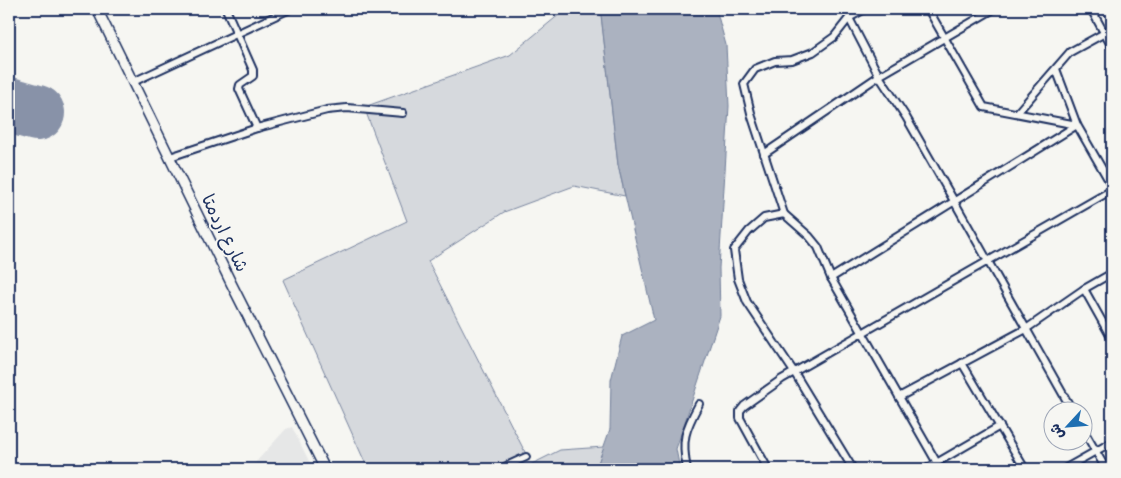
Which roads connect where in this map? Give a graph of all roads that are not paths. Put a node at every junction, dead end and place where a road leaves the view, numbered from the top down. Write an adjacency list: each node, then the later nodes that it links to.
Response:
1 (97, 9): 16 (main road, شارع اردمتا)
2 (226, 9): 10 (street)
3 (290, 9): 10 (street)
4 (865, 9): 8 (street)
5 (928, 9): 12 (street)
6 (994, 9): 12 (street)
7 (1091, 9): 11 (street)
8 (849, 18): 15 (street); 21 (street)
9 (1112, 29): 11 (street)
10 (236, 32): 16 (street); 20 (street)
11 (1105, 33): 13 (street); 14 (street)
12 (944, 38): 15 (street); 18 (street)
13 (1112, 47)
14 (1056, 69): 18 (street); 19 (street)
15 (879, 76): 21 (street); 24 (street)
16 (133, 82): 22 (main road, شارع اردمتا)
17 (403, 113): 20 (street)
18 (1018, 114): 19 (street)
19 (1077, 125): 23 (street); 24 (street)
20 (257, 128): 22 (street)
21 (764, 154): 25 (street)
22 (170, 157): 43 (main road, شارع اردمتا)
23 (1112, 188): 26 (street)
24 (954, 201): 26 (street); 28 (street)
25 (784, 214): 28 (street); 34 (street)
26 (988, 261): 30 (street); 31 (street)
27 (1112, 273): 29 (street)
28 (831, 278): 31 (street)
29 (1084, 289): 30 (street); 32 (street)
30 (1026, 329): 33 (street); 36 (street)
31 (862, 334): 34 (street); 35 (street)
32 (1112, 339)
33 (962, 363): 35 (street); 38 (street)
34 (794, 372): 46 (street); 47 (street)
35 (898, 397): 42 (street)
36 (1066, 400)
37 (699, 404): 45 (street)
38 (1000, 426): 42 (street); 49 (street)
39 (1112, 442): 40 (street)
40 (1095, 451): 50 (street); 51 (street)
41 (526, 457): 44 (street)
42 (936, 463): 48 (street)
43 (326, 469)
44 (500, 469)
45 (687, 469)
46 (768, 469)
47 (853, 469)
48 (926, 469)
49 (1025, 469)
50 (1064, 469)
51 (1106, 469)

